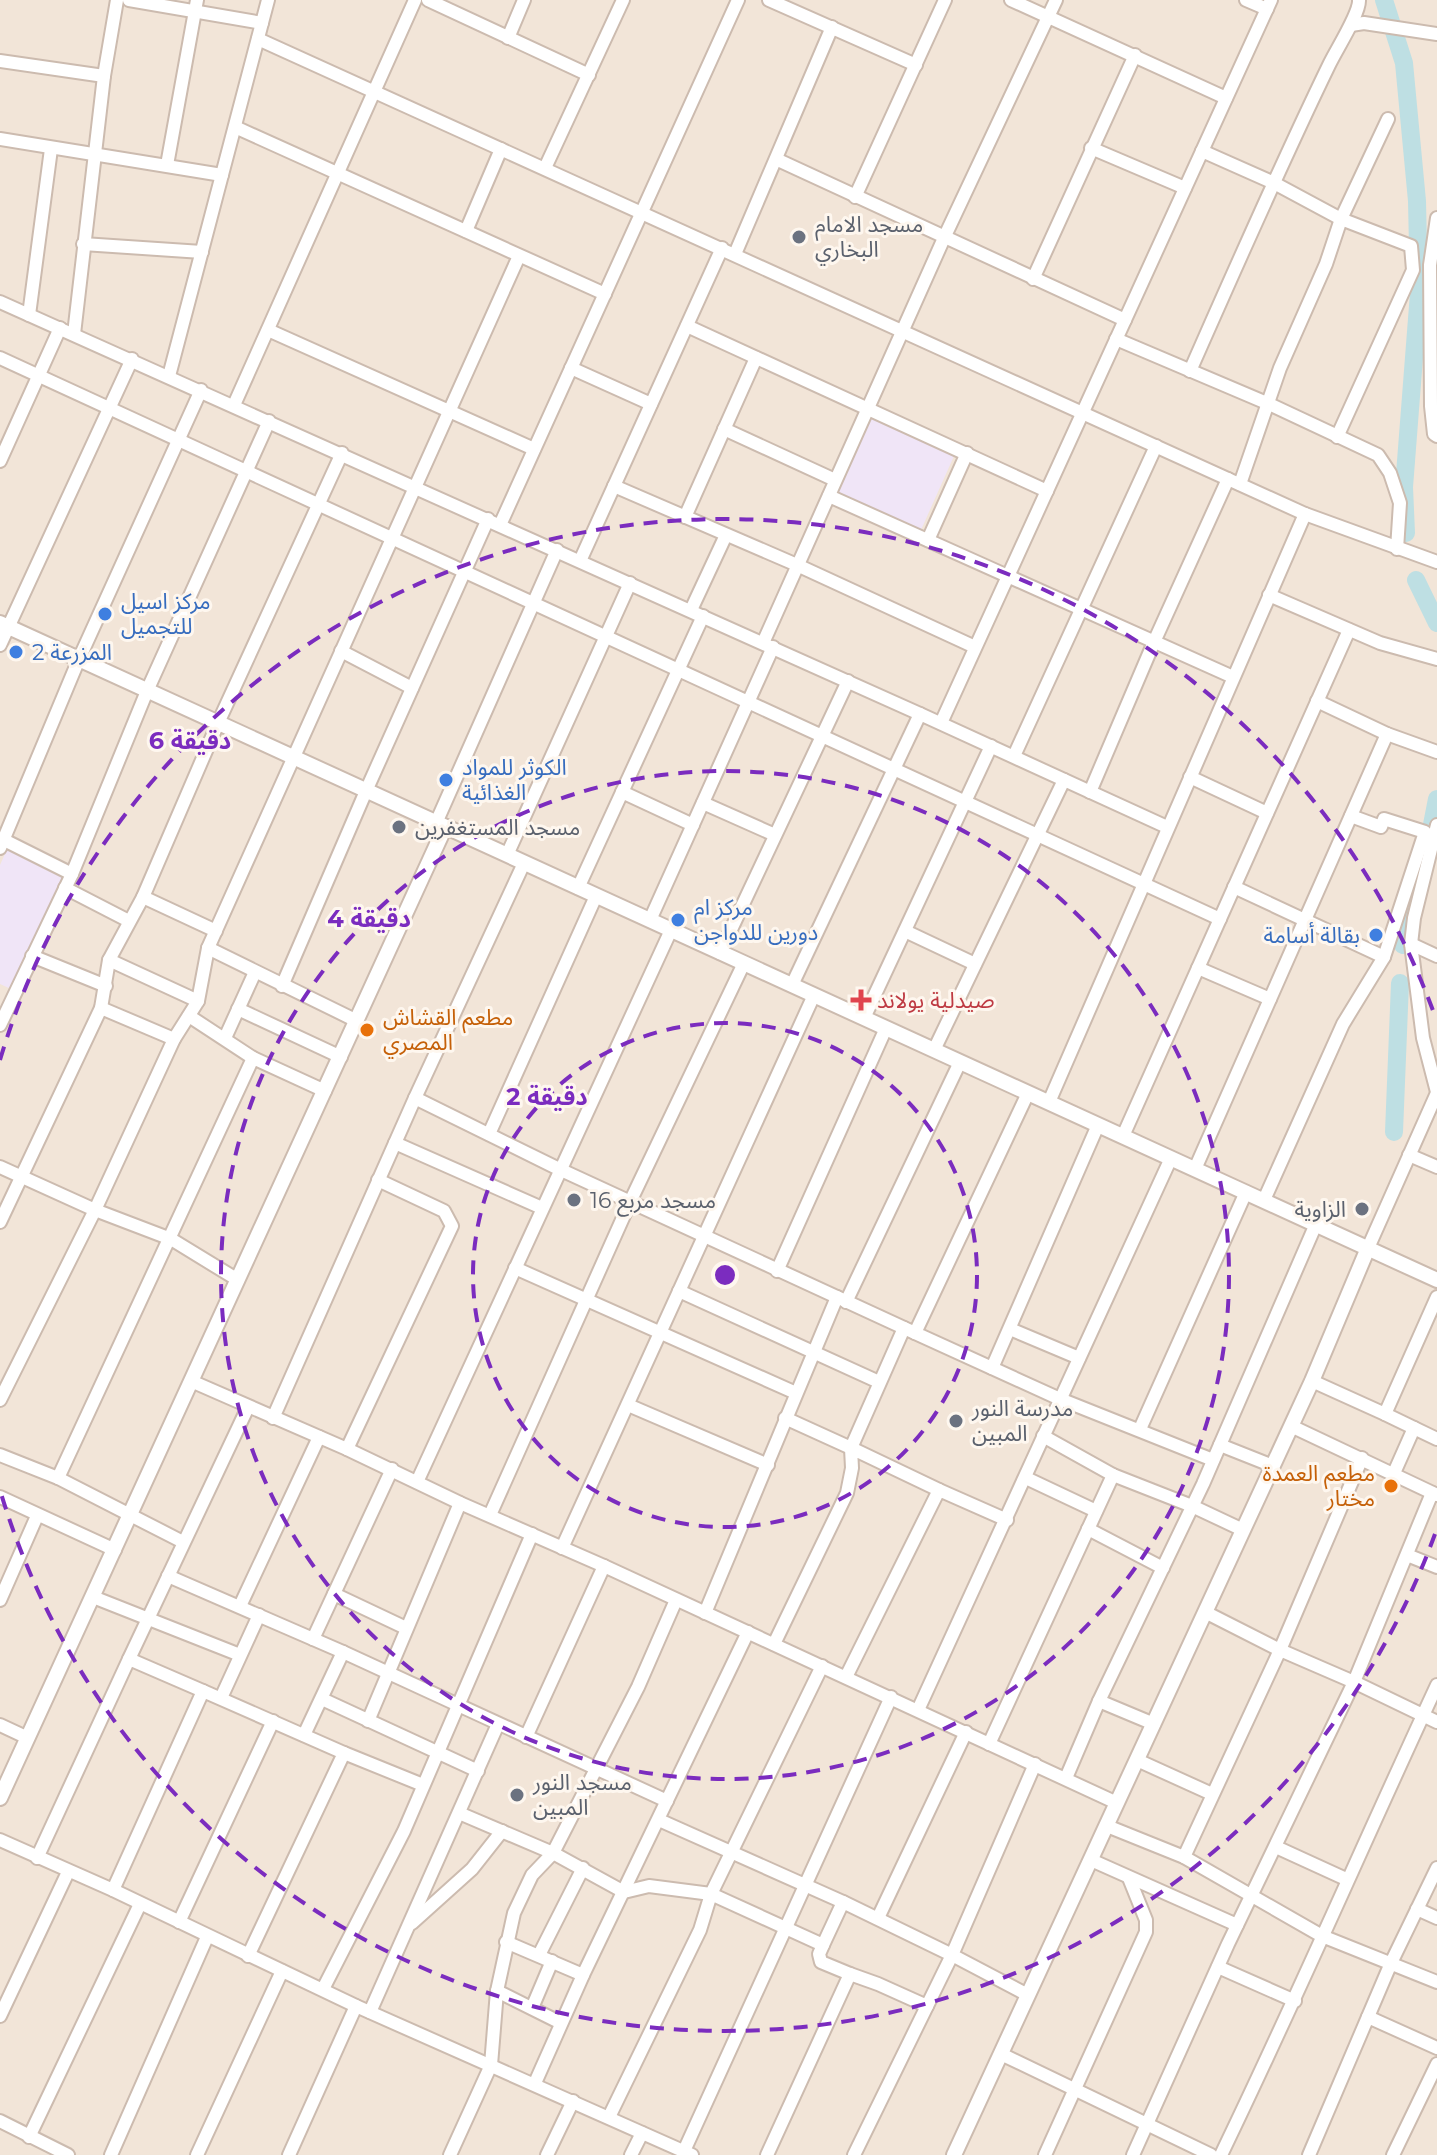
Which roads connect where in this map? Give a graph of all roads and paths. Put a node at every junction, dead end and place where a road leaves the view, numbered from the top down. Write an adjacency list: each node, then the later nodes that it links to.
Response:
1 (117, 0): 28 (street)
2 (129, 0): 16 (street)
3 (268, 0): 18 (street)
4 (415, 0): 29 (street)
5 (428, 0): 22 (street)
6 (524, 0): 22 (street)
7 (623, 0): 27 (street)
8 (738, 0): 47 (street)
9 (769, 0): 20 (street)
10 (945, 0): 26 (street)
11 (1011, 0): 17 (street)
12 (1056, 0): 17 (street)
13 (1246, 0): 15 (street)
14 (1359, 0): 19 (street)
15 (1269, 4): 30 (street)
16 (196, 5): 18 (street); 40 (street)
17 (1049, 16): 24 (street); 51 (street)
18 (262, 23): 23 (street)
19 (1351, 25): 21 (street); 44 (street)
20 (832, 27): 26 (street); 39 (street)
21 (1437, 34)
22 (508, 38): 27 (street)
23 (258, 39): 29 (street); 32 (street)
24 (1135, 55): 30 (street); 34 (street)
25 (0, 61): 28 (street)
26 (916, 65): 46 (street)
27 (589, 75): 41 (street)
28 (104, 76): 38 (street)
29 (374, 92): 36 (street); 42 (street)
30 (1226, 98): 37 (street)
31 (1388, 119): 49 (street)
32 (235, 127): 42 (street); 43 (street)
33 (0, 139): 35 (street)
34 (1091, 148): 45 (street); 58 (street)
35 (51, 149): 38 (street); 61 (street)
36 (501, 149): 41 (street); 50 (street)
37 (1202, 151): 44 (street); 45 (street)
38 (94, 154): 40 (street); 52 (street)
39 (778, 160): 46 (street); 55 (street)
40 (167, 165): 43 (street)
41 (545, 168): 47 (street)
42 (337, 173): 50 (street); 65 (street)
43 (222, 175): 54 (street)
44 (1274, 183): 49 (street); 73 (street)
45 (1185, 188): 62 (street)
46 (855, 197): 51 (street)
47 (642, 212): 53 (street); 59 (street)
48 (1437, 218): 57 (street)
49 (1341, 219): 78 (street); 87 (street)
50 (466, 231): 56 (street)
51 (944, 238): 58 (street); 66 (street)
52 (83, 244): 54 (street); 67 (street)
53 (722, 248): 55 (street); 63 (street)
54 (202, 252): 74 (street)
55 (735, 254): 66 (street)
56 (519, 256): 59 (street); 82 (street)
57 (1433, 266): 86 (street)
58 (1033, 279): 62 (street)
59 (605, 294): 72 (street)
60 (0, 302): 61 (street)
61 (29, 315): 64 (street)
62 (1125, 320): 68 (street)
63 (687, 326): 70 (street); 77 (street)
64 (60, 328): 67 (street); 75 (street)
65 (268, 330): 79 (street); 82 (street)
66 (904, 331): 80 (street); 83 (street)
67 (74, 334): 71 (street)
68 (1116, 339): 73 (street); 83 (street)
69 (0, 358): 75 (street)
70 (756, 358): 80 (street); 85 (street)
71 (132, 359): 74 (street); 81 (street)
72 (571, 368): 77 (street); 91 (street)
73 (1190, 371): 78 (street)
74 (169, 376): 76 (street)
75 (39, 377): 81 (street); 89 (street)
76 (201, 390): 79 (street); 88 (street)
77 (651, 404): 98 (street)
78 (1269, 404): 87 (street); 97 (street)
79 (234, 405): 84 (street)
80 (868, 408): 93 (street); 96 (street)
81 (108, 410): 88 (street); 121 (street)
82 (450, 410): 91 (street); 99 (street)
83 (1083, 413): 90 (street); 100 (street)
84 (269, 421): 92 (street); 95 (street)
85 (724, 429): 96 (street); 104 (street)
86 (1437, 436)
87 (1337, 437): 109 (street)
88 (178, 441): 95 (street); 129 (street)
89 (4, 444): 94 (street)
90 (1156, 446): 97 (street); 119 (street)
91 (534, 449): 105 (street)
92 (342, 453): 99 (street); 102 (street)
93 (967, 453): 100 (street); 108 (street)
94 (0, 461)
95 (246, 472): 102 (street); 135 (street)
96 (835, 480): 101 (street)
97 (1234, 481): 103 (street); 124 (street)
98 (614, 486): 104 (street); 111 (street)
99 (416, 487): 105 (street); 107 (street)
100 (1047, 491): 115 (street)
101 (829, 496): 108 (street); 113 (street)
102 (318, 505): 107 (street); 139 (street)
103 (1305, 514): 109 (street); 117 (street)
104 (685, 517): 106 (street)
105 (494, 522): 110 (street); 114 (street)
106 (726, 535): 113 (street); 120 (street)
107 (391, 538): 114 (street); 128 (street)
108 (928, 540): 115 (street)
109 (1397, 549): 112 (street)
110 (557, 550): 111 (street); 118 (street)
111 (580, 561): 116 (street)
112 (1437, 562)
113 (797, 565): 126 (street); 127 (street)
114 (465, 571): 118 (street); 134 (street)
115 (1008, 576): 119 (street); 127 (street)
116 (630, 583): 120 (street); 123 (street)
117 (1269, 595): 122 (street); 132 (street)
118 (535, 604): 123 (street); 157 (street)
119 (1083, 610): 124 (street); 145 (street)
120 (697, 613): 126 (street); 131 (street)
121 (4, 625): 125 (street); 129 (street)
122 (1349, 630): 130 (street); 136 (street)
123 (606, 636): 131 (street); 164 (street)
124 (1154, 642): 132 (street); 152 (street)
125 (0, 645)
126 (768, 645): 133 (street); 137 (street)
127 (975, 647): 140 (street)
128 (341, 651): 134 (street); 146 (street)
129 (79, 659): 135 (street); 163 (street)
130 (1437, 659)
131 (678, 670): 137 (street); 151 (street)
132 (1233, 677): 148 (street)
133 (848, 681): 138 (street); 142 (street)
134 (412, 688): 150 (street)
135 (147, 691): 139 (street); 166 (street)
136 (1317, 701): 141 (street); 155 (street)
137 (748, 702): 142 (street); 154 (street)
138 (920, 714): 140 (street); 147 (street)
139 (218, 723): 146 (street); 172 (street)
140 (941, 723): 143 (street)
141 (1387, 734): 144 (street); 156 (street)
142 (823, 736): 147 (street); 161 (street)
143 (991, 746): 145 (street); 153 (street)
144 (1437, 752)
145 (1014, 756): 149 (street)
146 (293, 758): 150 (street); 178 (street)
147 (894, 769): 153 (street); 191 (street)
148 (1190, 777): 155 (street); 160 (street)
149 (1064, 780): 152 (street); 162 (street)
150 (366, 791): 157 (street); 193 (street)
151 (622, 792): 158 (street); 170 (street)
152 (1090, 792): 160 (street)
153 (965, 802): 162 (street); 179 (street)
154 (703, 803): 158 (street); 161 (street)
155 (1267, 813): 168 (street)
156 (1351, 816): 175 (street); 185 (street)
157 (441, 825): 164 (street); 202 (street)
158 (693, 825): 174 (street)
159 (1437, 825): 180 (street)
160 (1167, 827): 167 (street)
161 (775, 835): 182 (street)
162 (1038, 835): 167 (street); 188 (street)
163 (2, 844): 166 (street)
164 (507, 855): 165 (street)
165 (524, 863): 170 (street); 214 (street)
166 (72, 874): 169 (street)
167 (1143, 884): 173 (street); 215 (street)
168 (1234, 887): 173 (street); 175 (street)
169 (65, 888): 176 (street); 183 (street)
170 (578, 888): 171 (street)
171 (596, 896): 174 (street); 217 (street)
172 (143, 897): 176 (street); 178 (street)
173 (1220, 919): 189 (street)
174 (650, 920): 177 (street)
175 (1305, 920): 185 (street); 196 (street)
176 (129, 921): 186 (street)
177 (671, 930): 182 (street); 224 (street)
178 (216, 931): 181 (street)
179 (905, 931): 188 (street); 201 (street)
180 (1411, 944): 184 (street); 213 (street)
181 (208, 948): 190 (street); 197 (street)
182 (720, 953): 187 (street)
183 (32, 956): 192 (street); 195 (street)
184 (1437, 956)
185 (1384, 957): 229 (street)
186 (109, 960): 192 (street); 197 (street)
187 (744, 963): 191 (street); 230 (street)
188 (975, 964): 207 (street)
189 (1198, 968): 196 (street); 218 (street)
190 (255, 972): 193 (street); 199 (street)
191 (792, 985): 194 (street)
192 (106, 986): 198 (street)
193 (282, 986): 202 (street)
194 (814, 995): 201 (street); 235 (street)
195 (6, 998): 203 (street)
196 (1270, 999): 225 (street)
197 (198, 1001): 200 (street)
198 (101, 1008): 206 (street); 226 (street)
199 (238, 1009): 205 (street); 208 (street)
200 (189, 1016): 205 (street); 206 (street)
201 (864, 1018): 204 (street)
202 (357, 1021): 208 (street)
203 (0, 1025)
204 (886, 1028): 207 (street); 239 (street)
205 (225, 1038): 209 (street)
206 (174, 1039): 232 (street)
207 (934, 1050): 210 (street)
208 (341, 1057): 211 (street)
209 (253, 1058): 211 (street); 236 (street)
210 (960, 1062): 212 (street); 245 (street)
211 (325, 1091): 240 (street)
212 (1028, 1093): 215 (street); 248 (street)
213 (1437, 1093): 220 (street)
214 (415, 1098): 217 (street); 219 (street)
215 (1049, 1102): 216 (street)
216 (1098, 1125): 218 (street); 246 (street)
217 (489, 1134): 224 (street)
218 (1123, 1136): 221 (street)
219 (395, 1143): 227 (street); 231 (street)
220 (1409, 1155): 223 (street); 237 (street)
221 (1171, 1158): 225 (street); 250 (street)
222 (0, 1167): 226 (street)
223 (1437, 1167)
224 (559, 1169): 230 (street); 231 (street)
225 (1195, 1169): 228 (street)
226 (22, 1176): 232 (street); 233 (street)
227 (378, 1180): 261 (street); 271 (street)
228 (1246, 1192): 229 (street); 265 (street)
229 (1264, 1200): 234 (street)
230 (630, 1202): 235 (street); 244 (street)
231 (542, 1208): 238 (street)
232 (95, 1210): 236 (street); 257 (street)
233 (0, 1222)
234 (1316, 1224): 237 (street); 269 (street)
235 (703, 1237): 239 (street); 242 (street)
236 (171, 1239): 240 (street); 280 (street)
237 (1368, 1248): 241 (street); 253 (street)
238 (515, 1268): 244 (street); 282 (street)
239 (777, 1271): 245 (street)
240 (238, 1280): 252 (street)
241 (1437, 1280)
242 (679, 1291): 247 (street); 249 (street)
243 (1437, 1297): 260 (street)
244 (587, 1298): 247 (street); 290 (street)
245 (841, 1300): 248 (street); 249 (street)
246 (1010, 1329): 250 (street); 251 (street)
247 (661, 1330): 255 (street); 258 (street)
248 (910, 1331): 251 (street); 254 (street)
249 (811, 1353): 254 (street); 255 (street)
250 (1079, 1358): 256 (street)
251 (992, 1368): 256 (street)
252 (191, 1381): 259 (street); 289 (street)
253 (1312, 1381): 260 (street); 263 (street)
254 (879, 1382): 270 (street)
255 (796, 1393): 262 (street)
256 (1060, 1399): 265 (street); 266 (street)
257 (0, 1400)
258 (628, 1405): 275 (street); 297 (street)
259 (248, 1407): 261 (street); 296 (street)
260 (1385, 1414): 264 (street)
261 (273, 1418): 267 (street)
262 (785, 1418): 270 (street); 275 (street)
263 (1291, 1426): 273 (street); 276 (street)
264 (1414, 1428): 268 (street); 278 (street)
265 (1140, 1429): 274 (street)
266 (1043, 1436): 279 (street); 281 (street)
267 (319, 1437): 271 (street); 308 (street)
268 (1437, 1439)
269 (1220, 1445): 274 (street); 276 (street)
270 (851, 1448): 283 (street); 316 (street)
271 (347, 1449): 277 (street)
272 (0, 1455): 280 (street)
273 (1362, 1458): 278 (street); 317 (street)
274 (1213, 1460): 287 (street)
275 (768, 1465): 310 (street)
276 (1273, 1466): 294 (street)
277 (392, 1469): 282 (street); 304 (street)
278 (1394, 1473): 284 (street)
279 (1113, 1475): 287 (street); 288 (street)
280 (58, 1478): 289 (street)
281 (1026, 1478): 288 (street); 292 (street)
282 (417, 1482): 286 (street)
283 (939, 1490): 292 (street); 323 (street)
284 (1434, 1494): 299 (street)
285 (0, 1497): 291 (street)
286 (460, 1503): 290 (street); 313 (street)
287 (1192, 1506): 294 (street); 302 (street)
288 (1096, 1511): 293 (street)
289 (130, 1515): 296 (street); 298 (street)
290 (490, 1515): 295 (street)
291 (37, 1516): 298 (street); 306 (street)
292 (1007, 1520): 332 (street)
293 (1088, 1529): 302 (street); 344 (street)
294 (1243, 1530): 309 (street)
295 (532, 1534): 297 (street); 331 (street)
296 (183, 1542): 303 (street)
297 (562, 1548): 300 (street)
298 (115, 1550): 305 (street)
299 (1407, 1555): 301 (street); 324 (street)
300 (604, 1566): 307 (street); 342 (street)
301 (1437, 1567)
302 (1163, 1568): 330 (street)
303 (168, 1576): 308 (street); 312 (street)
304 (334, 1594): 313 (street); 315 (street)
305 (93, 1597): 312 (street); 343 (street)
306 (0, 1600)
307 (676, 1600): 310 (street); 349 (street)
308 (240, 1606): 311 (street)
309 (1205, 1612): 317 (street); 338 (street)
310 (705, 1613): 314 (street)
311 (259, 1615): 315 (street); 319 (street)
312 (149, 1617): 319 (street); 320 (street)
313 (406, 1628): 322 (street)
314 (748, 1632): 316 (street); 355 (street)
315 (313, 1639): 318 (street)
316 (774, 1644): 321 (street)
317 (1280, 1650): 324 (street); 353 (street)
318 (343, 1652): 322 (street); 329 (street)
319 (240, 1655): 328 (street)
320 (129, 1659): 326 (street); 366 (street)
321 (822, 1666): 323 (street); 363 (street)
322 (388, 1673): 331 (street); 335 (street)
323 (846, 1677): 327 (street)
324 (1354, 1682): 333 (street); 362 (street)
325 (1437, 1685): 333 (street)
326 (203, 1691): 328 (street); 374 (street)
327 (891, 1697): 332 (street); 373 (street)
328 (221, 1698): 334 (street)
329 (322, 1699): 335 (street); 341 (street)
330 (1099, 1701): 338 (street); 351 (street)
331 (458, 1705): 337 (street); 346 (street)
332 (918, 1710): 340 (street)
333 (1423, 1715): 336 (street); 372 (street)
334 (273, 1721): 341 (street); 383 (street)
335 (368, 1721): 346 (street)
336 (1437, 1722)
337 (498, 1724): 342 (street); 350 (street)
338 (1154, 1724): 347 (street)
339 (0, 1725): 343 (street)
340 (966, 1732): 344 (street); 381 (street)
341 (304, 1735): 345 (street)
342 (526, 1737): 349 (street)
343 (28, 1738): 354 (street)
344 (989, 1744): 348 (street)
345 (344, 1753): 352 (street); 393 (street)
346 (437, 1753): 350 (street); 352 (street)
347 (1137, 1760): 353 (street); 356 (street)
348 (1035, 1764): 351 (street); 392 (street)
349 (594, 1767): 355 (street); 364 (street)
350 (478, 1771): 357 (street)
351 (1066, 1778): 356 (street)
352 (423, 1785): 401 (street)
353 (1212, 1794): 365 (street)
354 (0, 1798)
355 (667, 1801): 358 (street)
356 (1117, 1803): 359 (street)
357 (459, 1813): 360 (street); 384 (street)
358 (659, 1820): 363 (street); 375 (street)
359 (1107, 1826): 365 (street); 367 (street)
360 (502, 1831): 364 (street); 384 (street)
361 (0, 1840): 366 (street)
362 (1276, 1847): 372 (street); 377 (street)
363 (731, 1852): 373 (street); 376 (street)
364 (553, 1853): 368 (street); 389 (street)
365 (1184, 1857): 377 (street)
366 (37, 1858): 370 (street)
367 (1091, 1860): 371 (street); 403 (street)
368 (583, 1868): 375 (street); 391 (street)
369 (1437, 1868): 380 (street)
370 (68, 1872): 374 (street); 409 (street)
371 (1129, 1878): 385 (street); 417 (street)
372 (1346, 1879): 387 (street)
373 (806, 1886): 378 (street); 386 (street)
374 (113, 1890): 379 (street)
375 (624, 1892): 376 (street); 399 (street)
376 (711, 1894): 386 (street); 419 (street)
377 (1252, 1895): 385 (street); 387 (street)
378 (843, 1902): 381 (street); 390 (street)
379 (140, 1904): 383 (street); 423 (street)
380 (1417, 1909): 382 (street); 395 (street)
381 (878, 1918): 392 (street)
382 (1437, 1918)
383 (179, 1922): 388 (street)
384 (409, 1925): 408 (street)
385 (1237, 1925): 396 (street)
386 (786, 1929): 390 (street); 425 (street)
387 (1322, 1936): 395 (street); 404 (street)
388 (207, 1937): 393 (street); 427 (street)
389 (506, 1942): 391 (street); 402 (street)
390 (823, 1945): 398 (street)
391 (539, 1955): 394 (street)
392 (952, 1955): 403 (street); 406 (street)
393 (248, 1956): 397 (street)
394 (552, 1961): 399 (street); 407 (street)
395 (1391, 1963): 400 (street); 410 (street)
396 (1218, 1967): 404 (street); 421 (street)
397 (282, 1971): 401 (street); 428 (street)
398 (850, 1974): 406 (street); 433 (street)
399 (583, 1975): 411 (street)
400 (1437, 1982)
401 (323, 1989): 405 (street)
402 (497, 1991): 407 (street); 415 (street)
403 (1028, 1995): 413 (street)
404 (1295, 2001): 439 (street)
405 (356, 2006): 408 (street); 429 (street)
406 (927, 2006): 434 (street)
407 (532, 2008): 411 (street)
408 (370, 2012): 415 (street)
409 (0, 2016)
410 (1368, 2017): 412 (street); 440 (street)
411 (561, 2023): 416 (street)
412 (1437, 2048)
413 (1001, 2054): 417 (street); 435 (street)
414 (1437, 2064): 441 (street)
415 (491, 2065): 416 (street); 430 (street)
416 (535, 2083): 418 (street)
417 (1076, 2090): 421 (street); 436 (street)
418 (573, 2101): 419 (street); 431 (street)
419 (609, 2117): 422 (street)
420 (0, 2121): 423 (street)
421 (1148, 2124): 437 (street); 438 (street)
422 (642, 2133): 425 (street); 432 (street)
423 (29, 2137): 424 (street)
424 (40, 2149): 426 (street)
425 (688, 2153)
426 (68, 2155)
427 (111, 2155)
428 (197, 2155)
429 (289, 2155)
430 (450, 2155)
431 (547, 2155)
432 (631, 2155)
433 (767, 2155)
434 (854, 2155)
435 (954, 2155)
436 (1045, 2155)
437 (1133, 2155)
438 (1211, 2155)
439 (1221, 2155)
440 (1309, 2155)
441 (1393, 2155)

